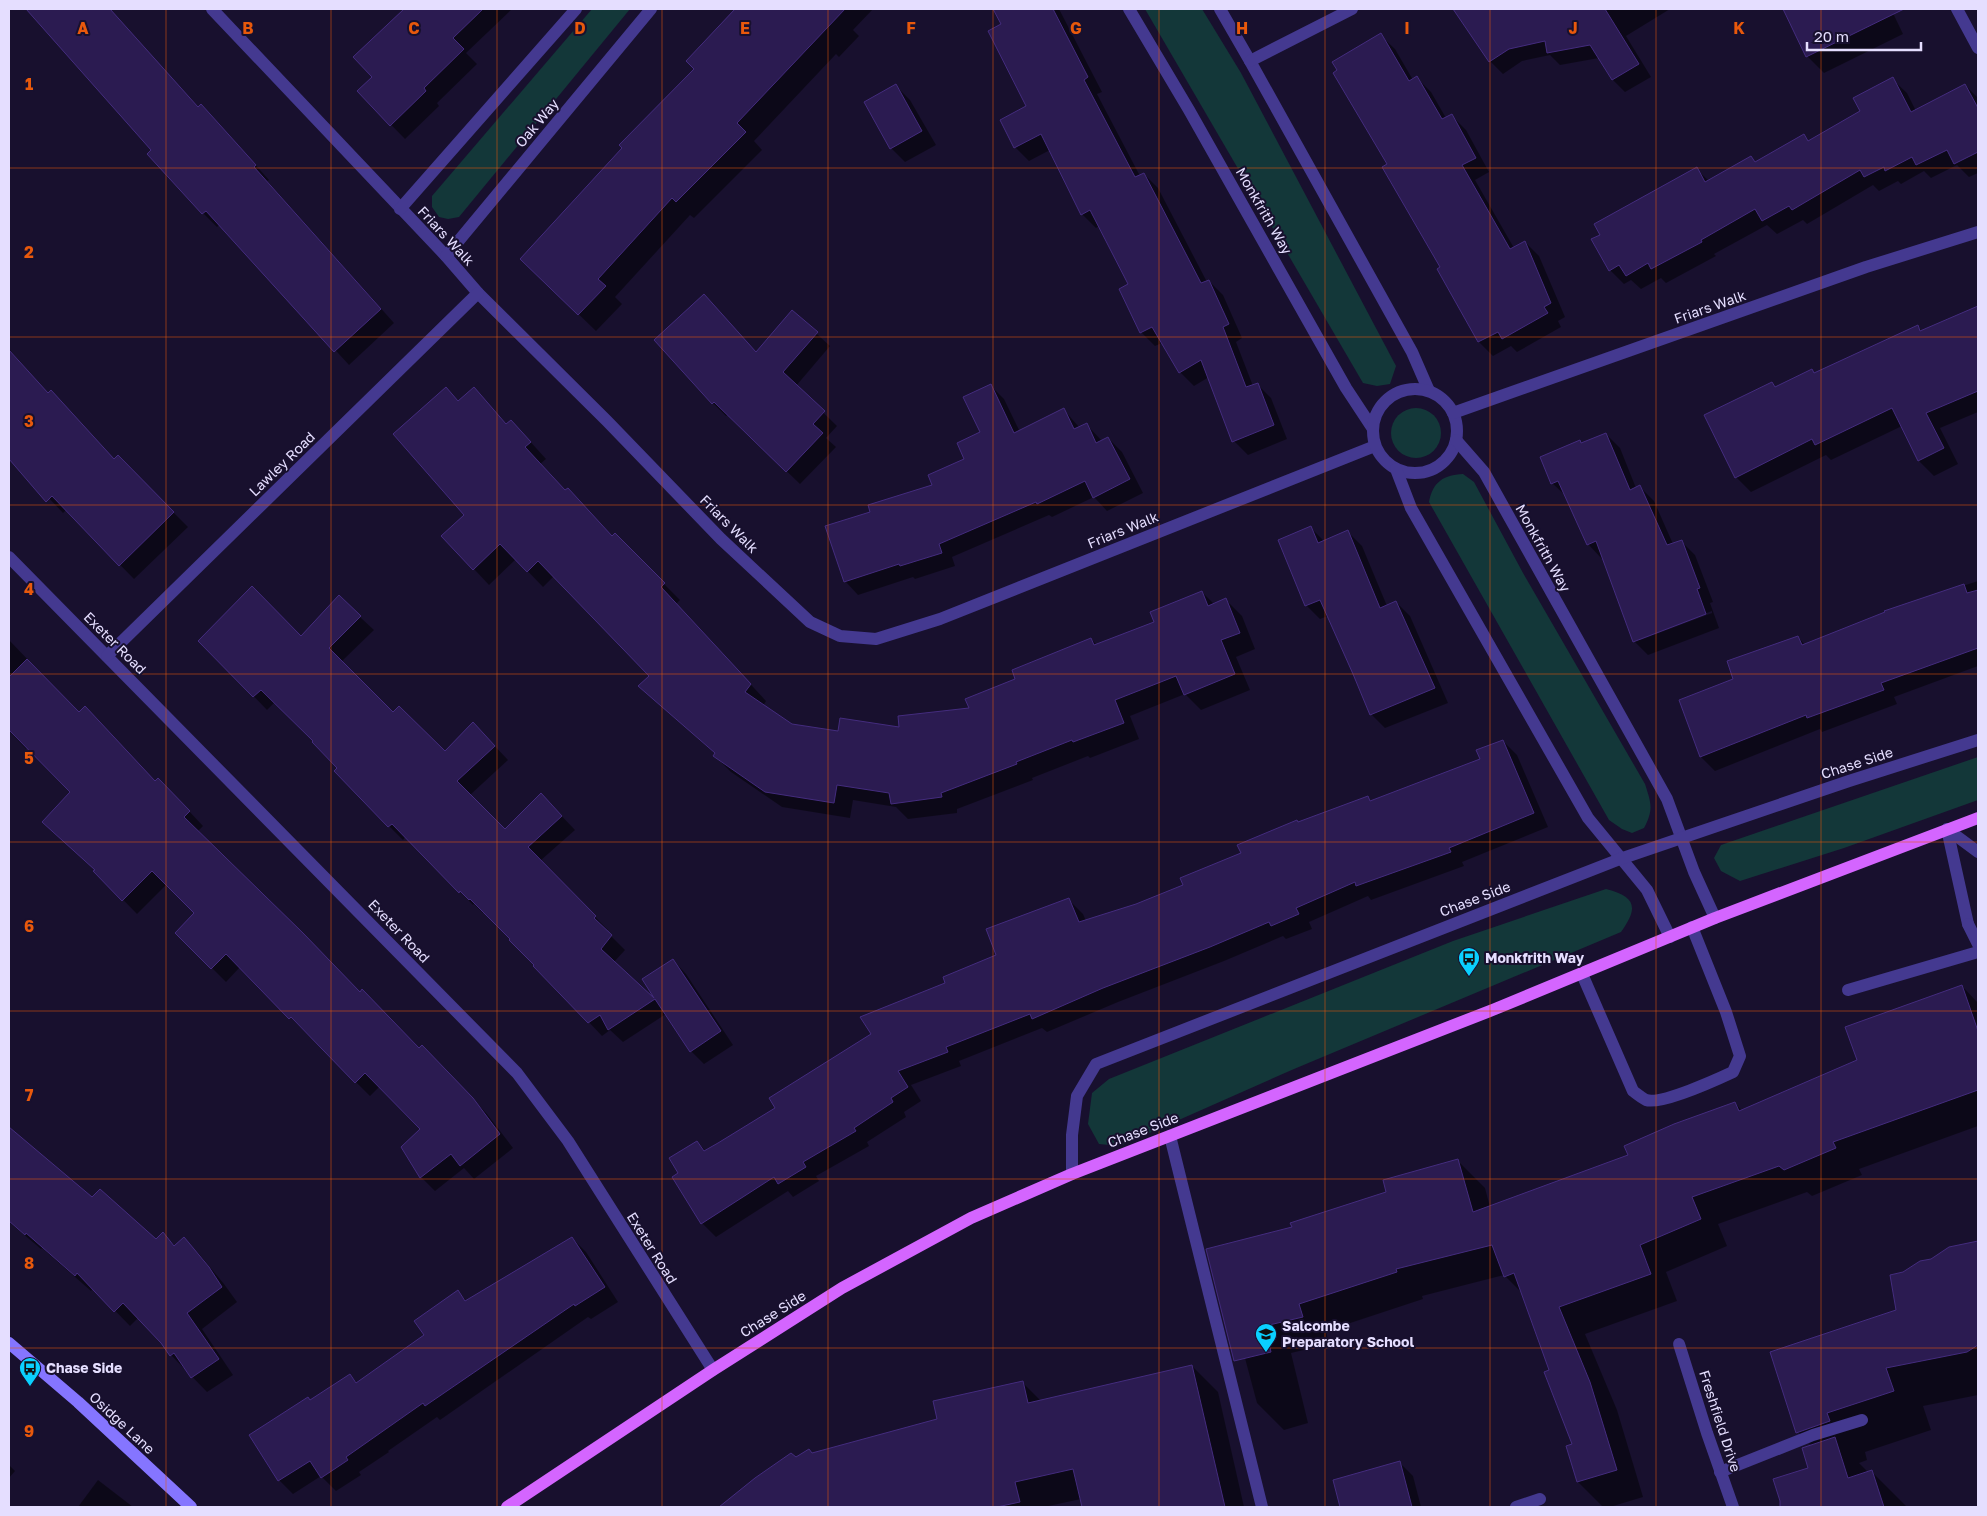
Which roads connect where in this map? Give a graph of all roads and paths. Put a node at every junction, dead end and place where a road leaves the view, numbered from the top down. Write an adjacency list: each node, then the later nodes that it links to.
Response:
1 (212, 9): 10 (street, Friars Walk)
2 (576, 9): 10 (street)
3 (651, 9): 12 (street, Oak Way)
4 (1129, 9): 16 (street, Monkfrith Way)
5 (1220, 9): 9 (street)
6 (1352, 9): 9 (street)
7 (1957, 9): 8 (street)
8 (1978, 48)
9 (1250, 61): 14 (street)
10 (400, 209): 12 (street, Friars Walk)
11 (1978, 232): 15 (street, Friars Walk)
12 (446, 256): 13 (street, Friars Walk)
13 (478, 293): 18 (street, Friars Walk); 21 (street, Lawley Road)
14 (1429, 391): 15 (street); 16 (street)
15 (1453, 413): 17 (street)
16 (1372, 428): 18 (street)
17 (1456, 440): 19 (street); 25 (street, Monkfrith Way)
18 (1375, 446): 19 (street)
19 (1396, 469): 27 (street)
20 (9, 557): 21 (street, Exeter Road)
21 (107, 656): 39 (street, Exeter Road)
22 (1978, 740): 25 (street, Chase Side)
23 (1978, 818): 24 (main road, Chase Side)
24 (1947, 829): 26 (street); 28 (main road, Chase Side); 31 (street)
25 (1683, 837): 27 (street, Chase Side); 28 (street, Monkfrith Way)
26 (1978, 852)
27 (1620, 858): 30 (street); 36 (street, Chase Side)
28 (1715, 918): 29 (main road, Chase Side)
29 (1692, 928): 30 (main road, Chase Side); 33 (street)
30 (1670, 937): 33 (main road, Chase Side)
31 (1978, 944)
32 (1978, 952): 34 (street)
33 (1582, 974): 35 (main road, Chase Side)
34 (1848, 990)
35 (1170, 1136): 36 (main road, Chase Side); 45 (street)
36 (1072, 1174): 39 (main road, Chase Side)
37 (9, 1344): 43 (main road, Osidge Lane)
38 (1679, 1344): 41 (street, Freshfield Drive)
39 (712, 1370): 44 (main road, Chase Side)
40 (1862, 1420): 41 (street)
41 (1720, 1472): 47 (street, Freshfield Drive)
42 (1540, 1499): 46 (street)
43 (191, 1507)
44 (507, 1507)
45 (1262, 1507)
46 (1516, 1507)
47 (1733, 1507)

